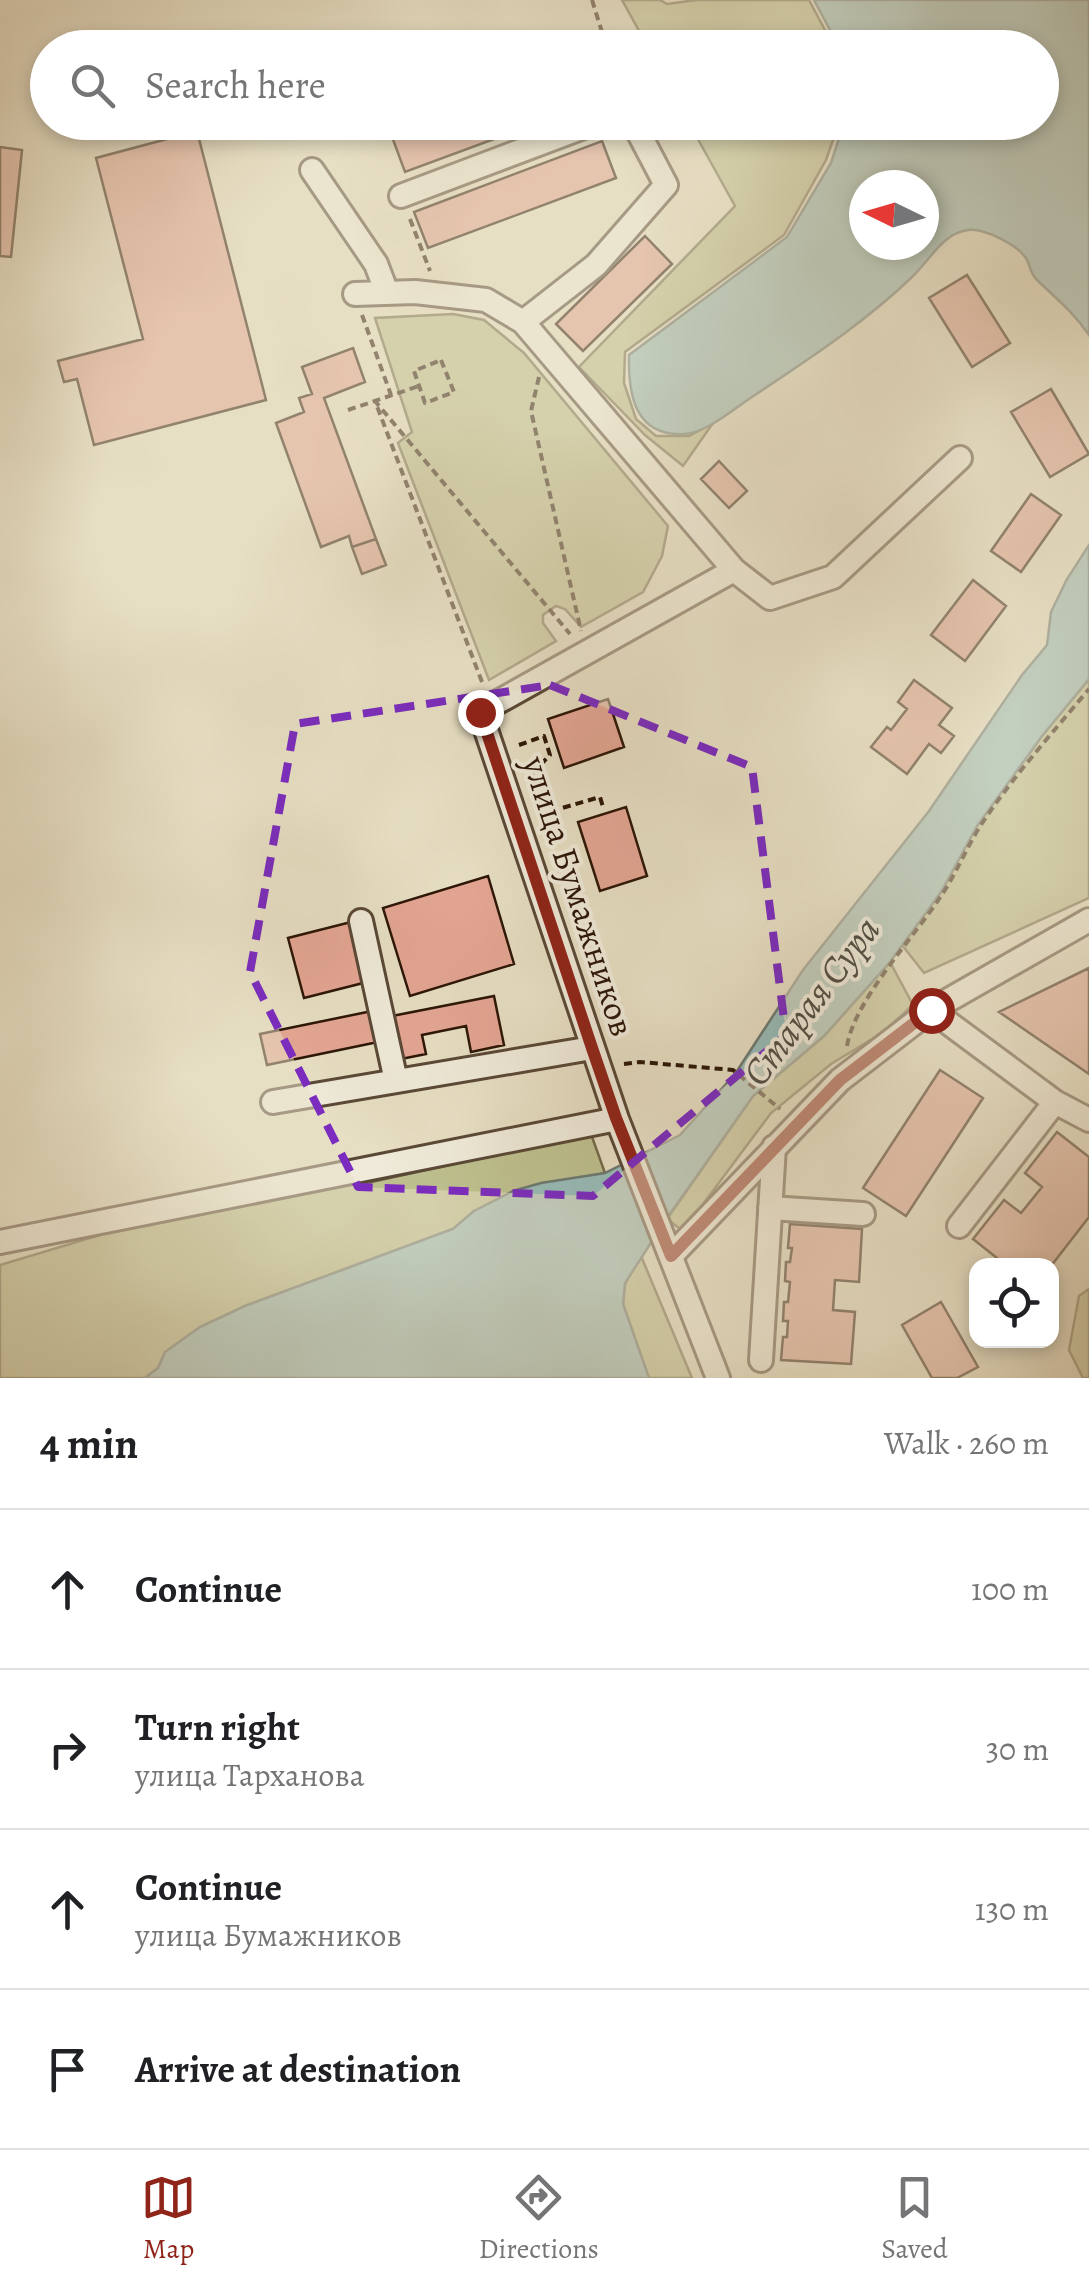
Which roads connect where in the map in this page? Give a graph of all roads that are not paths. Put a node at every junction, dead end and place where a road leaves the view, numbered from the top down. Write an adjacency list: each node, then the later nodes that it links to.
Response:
1 (549, 140): 4 (street)
2 (642, 140): 7 (street)
3 (312, 170): 5 (street)
4 (401, 196)
5 (388, 293): 6 (street); 7 (street)
6 (355, 294)
7 (523, 322): 9 (street)
8 (960, 458): 9 (street)
9 (734, 570): 13 (street, улица Бумажников)
10 (361, 920): 14 (street)
11 (1089, 920): 12 (street)
12 (931, 1010): 16 (street); 19 (street)
13 (592, 1048): 14 (street); 17 (street, улица Бумажников)
14 (396, 1082): 15 (street)
15 (272, 1102)
16 (1054, 1102): 18 (street); 22 (street)
17 (616, 1118): 23 (street); 24 (street, улица Бумажников)
18 (1089, 1120)
19 (774, 1147): 20 (street); 24 (street)
20 (770, 1208): 21 (street); 25 (street)
21 (863, 1214)
22 (960, 1226)
23 (0, 1242)
24 (671, 1256): 26 (street, улица Бумажников)
25 (761, 1360)
26 (718, 1378)

